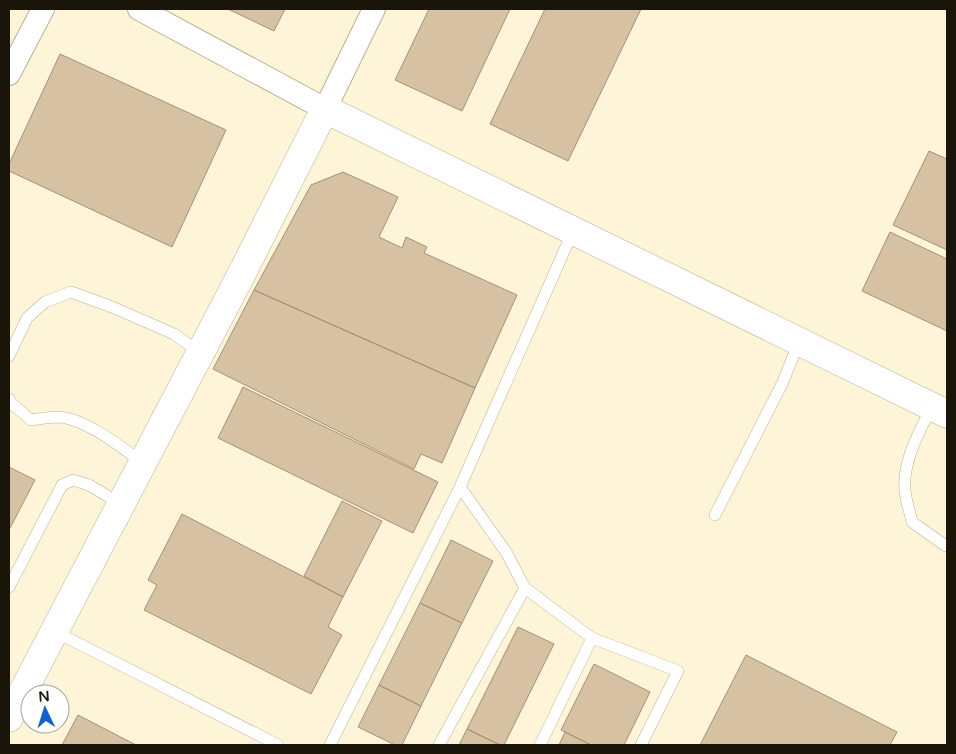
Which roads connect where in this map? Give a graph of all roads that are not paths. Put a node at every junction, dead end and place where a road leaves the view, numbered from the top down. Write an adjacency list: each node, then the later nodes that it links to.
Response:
1 (43, 9): 4 (street)
2 (139, 9): 5 (street)
3 (374, 9): 5 (street)
4 (9, 74)
5 (325, 109): 6 (street); 8 (street)
6 (573, 231): 7 (street); 13 (lane)
7 (799, 342): 11 (street); 15 (lane)
8 (200, 353): 9 (lane); 12 (street)
9 (9, 356)
10 (9, 399): 12 (lane)
11 (940, 411): 16 (lane)
12 (143, 463): 14 (street)
13 (460, 487): 18 (lane); 23 (lane)
14 (121, 504): 17 (lane); 19 (street)
15 (715, 515)
16 (946, 546)
17 (9, 587)
18 (524, 588): 20 (lane); 24 (lane)
19 (54, 631): 21 (street); 22 (lane)
20 (592, 638): 25 (lane); 26 (lane)
21 (9, 718)
22 (278, 745)
23 (330, 745)
24 (439, 745)
25 (540, 745)
26 (641, 745)

